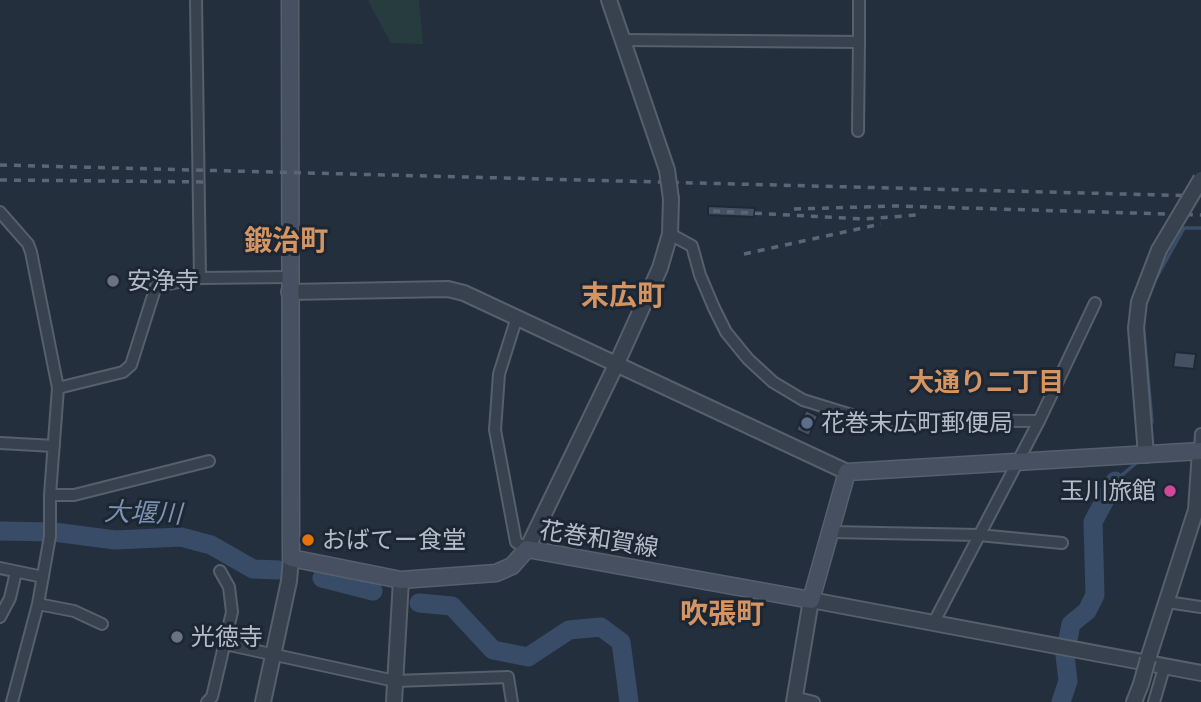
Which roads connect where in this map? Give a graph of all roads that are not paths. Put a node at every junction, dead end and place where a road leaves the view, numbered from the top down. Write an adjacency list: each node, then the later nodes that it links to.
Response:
1 (196, 0): 11 (street)
2 (290, 0): 12 (main road)
3 (609, 0): 5 (street)
4 (859, 0): 6 (street)
5 (623, 40): 6 (street); 10 (street, bridge)
6 (859, 42): 7 (street)
7 (858, 131)
8 (1201, 179): 22 (street, bridge)
9 (0, 212): 16 (street)
10 (670, 233): 15 (street); 17 (street)
11 (200, 278): 12 (street); 16 (street)
12 (289, 284): 14 (street); 32 (main road)
13 (1095, 303): 17 (street)
14 (517, 317): 15 (street); 31 (street)
15 (617, 363): 25 (street); 31 (street)
16 (58, 388): 20 (street)
17 (1039, 421): 24 (street)
18 (1201, 434): 21 (street)
19 (0, 443): 20 (street)
20 (54, 446): 26 (street)
21 (1201, 451): 22 (main road); 27 (street)
22 (1146, 455): 24 (main road)
23 (209, 461): 26 (street)
24 (1017, 463): 25 (main road); 29 (street)
25 (847, 472): 28 (main road)
26 (50, 495): 36 (street)
27 (1199, 500): 39 (street)
28 (831, 532): 29 (street); 38 (main road)
29 (979, 535): 30 (street); 43 (street)
30 (1062, 543)
31 (527, 549): 37 (main road, 花巻和賀線); 38 (main road, 花巻和賀線)
32 (291, 558): 37 (main road, 花巻和賀線); 46 (street)
33 (0, 568): 35 (street)
34 (220, 571): 45 (street)
35 (16, 572): 36 (street); 42 (street)
36 (43, 577): 40 (street)
37 (401, 580): 49 (street)
38 (811, 600): 43 (street); 50 (street)
39 (1167, 602): 41 (street); 57 (street, bridge)
40 (38, 604): 44 (street); 51 (street)
41 (1201, 607)
42 (0, 617)
43 (934, 622): 47 (street)
44 (102, 624)
45 (225, 644): 46 (street); 52 (street)
46 (273, 655): 49 (street); 53 (street)
47 (1164, 668): 48 (street); 58 (street)
48 (1201, 673)
49 (395, 681): 54 (street); 55 (street)
50 (794, 700): 56 (street)
51 (12, 702)
52 (207, 702)
53 (263, 702)
54 (394, 702)
55 (512, 702)
56 (814, 702)
57 (1134, 702)
58 (1154, 702)

